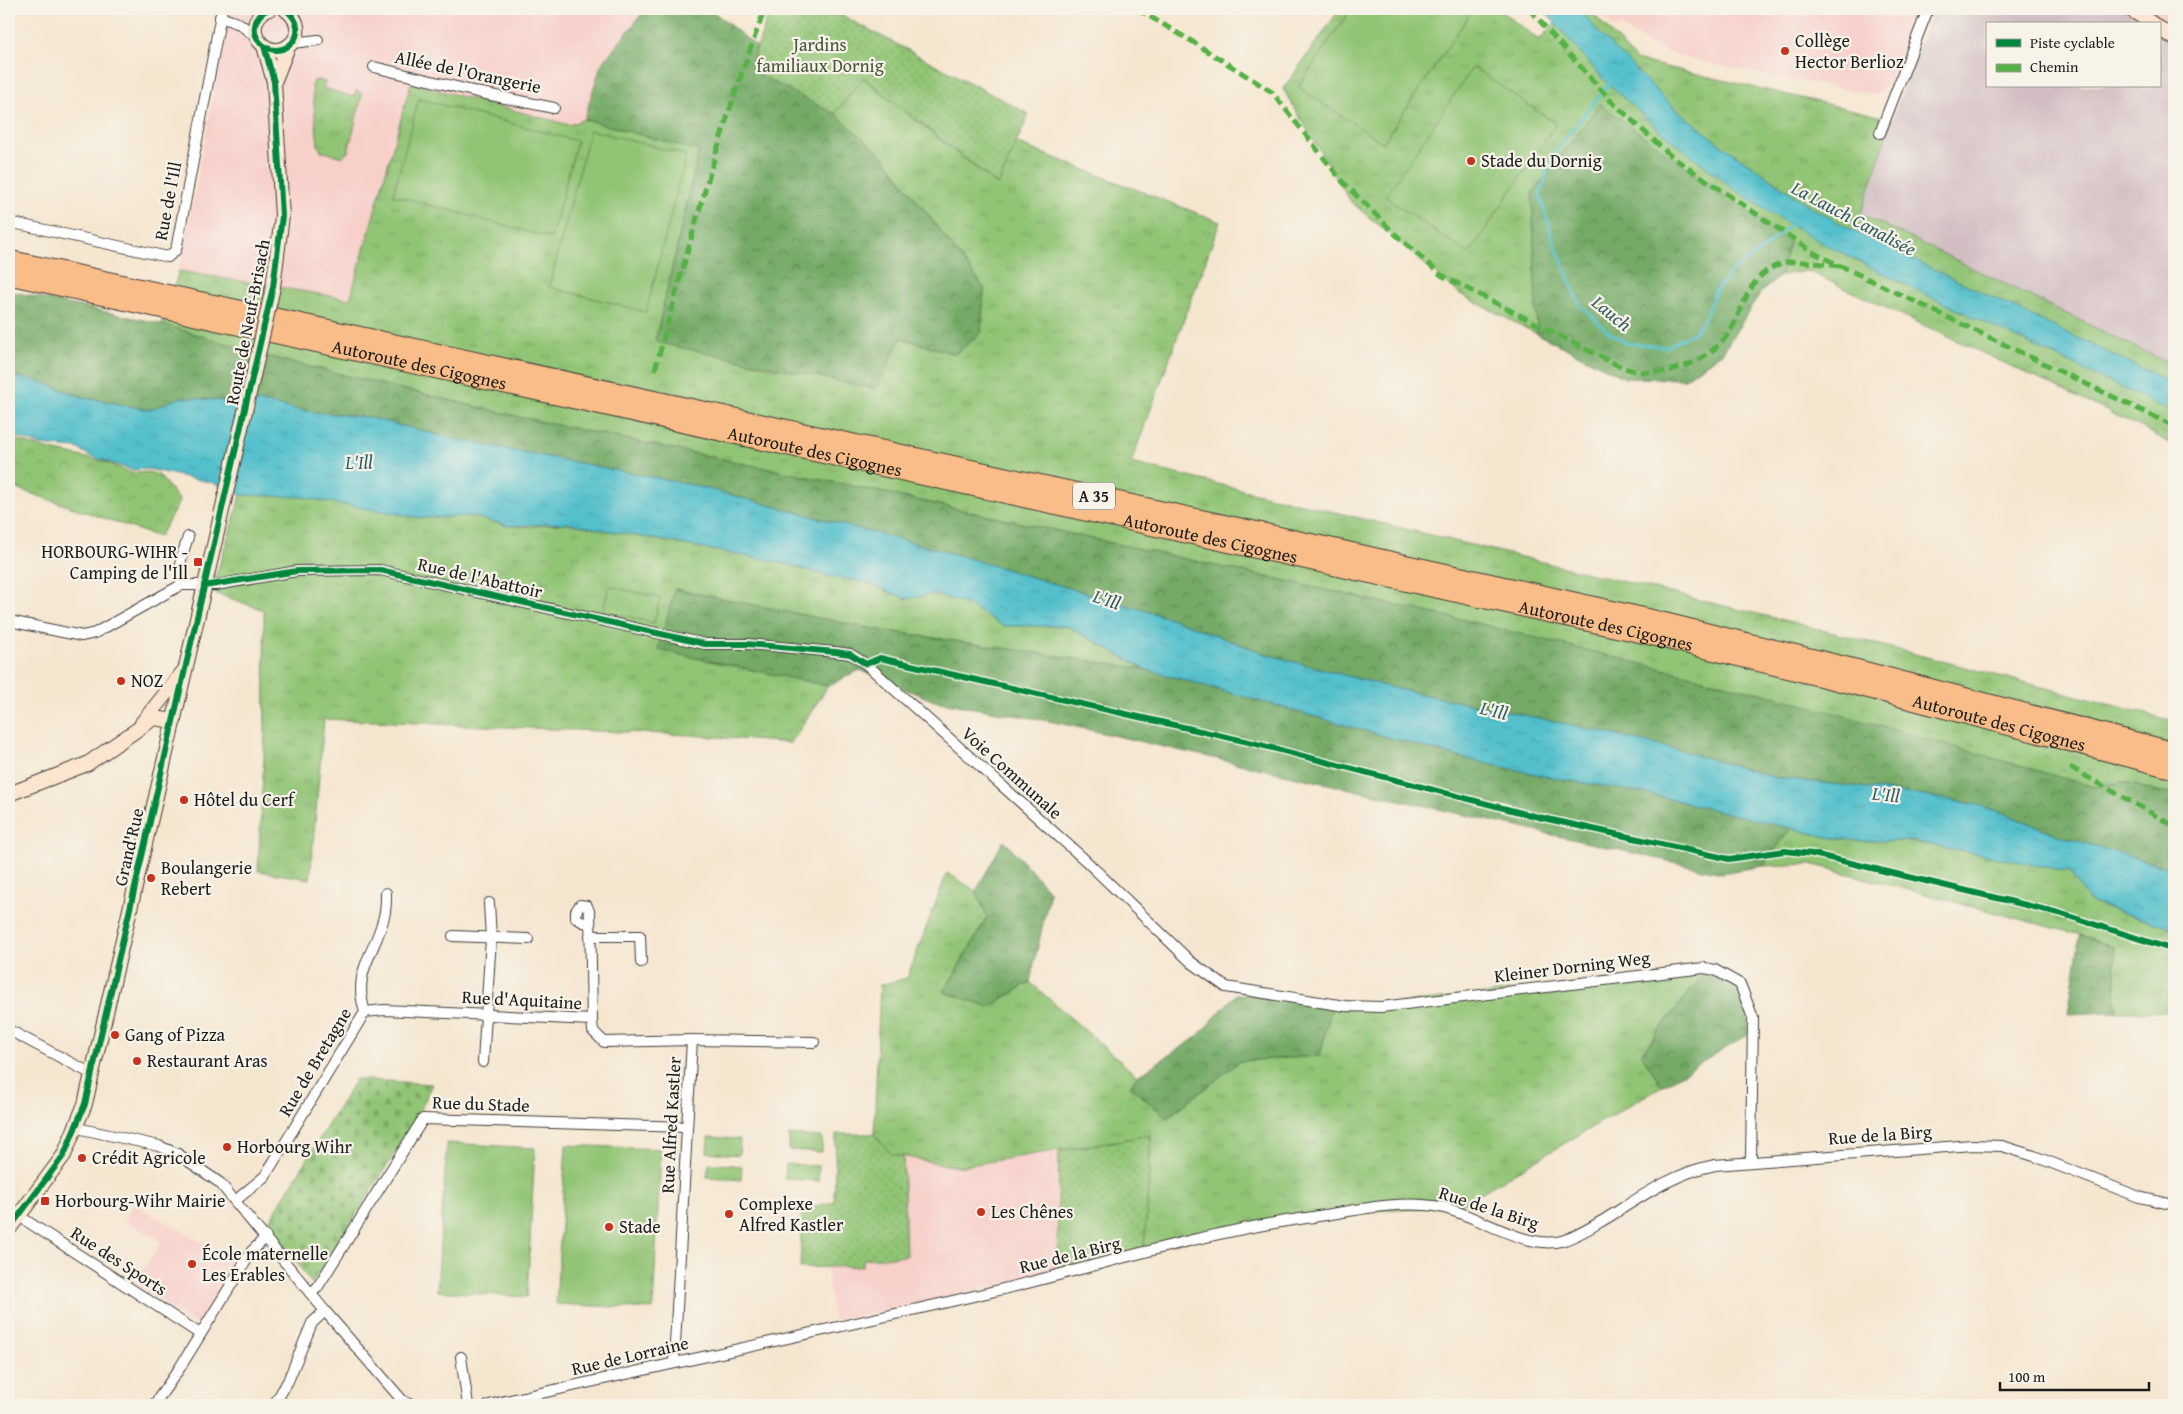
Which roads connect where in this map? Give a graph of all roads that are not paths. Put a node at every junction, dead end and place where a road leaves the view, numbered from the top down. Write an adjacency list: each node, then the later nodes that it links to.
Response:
1 (285, 9): 8 (main road)
2 (1928, 9): 16 (street)
3 (2130, 9): 6 (main road)
4 (265, 11): 7 (street); 11 (main road)
5 (221, 13): 7 (street, Rue de l'Ill); 17 (street, Rue de l'Ill)
6 (2150, 22)
7 (240, 24): 11 (street, Rue de l'Ill)
8 (298, 25): 12 (main road, Route de Neuf-Brisach); 12 (street)
9 (2160, 29): 10 (main road)
10 (2174, 38)
11 (260, 41): 12 (main road); 14 (main road, Route de Neuf-Brisach)
12 (290, 45): 14 (main road, Route de Neuf-Brisach)
13 (374, 67): 15 (street, Allée de l'Orangerie)
14 (274, 82): 20 (main road, Route de Neuf-Brisach, bridge)
15 (554, 108)
16 (1880, 133)
17 (9, 222)
18 (9, 260): 30 (highway, Autoroute des Cigognes / A 35)
19 (9, 275): 31 (highway, Autoroute des Cigognes / A 35)
20 (235, 453): 23 (main road, Grand'Rue)
21 (188, 537): 22 (street)
22 (181, 586): 23 (street, Rue de l'Abattoir); 24 (street)
23 (204, 586): 25 (street, Rue de l'Abattoir); 26 (main road, Grand'Rue)
24 (9, 621)
25 (747, 644): 41 (street, Voie Communale)
26 (186, 669): 27 (main road); 28 (main road, Grand'Rue)
27 (149, 714): 28 (main road); 29 (main road)
28 (175, 715): 29 (main road); 49 (main road, Grand'Rue)
29 (140, 726): 32 (main road)
30 (2174, 752)
31 (2174, 769)
32 (9, 794)
33 (386, 893): 42 (street, Rue de Bretagne)
34 (489, 903): 38 (street)
35 (590, 923): 37 (street)
36 (453, 936): 38 (street)
37 (590, 936): 40 (street); 44 (street)
38 (491, 938): 39 (street); 43 (street)
39 (528, 939)
40 (641, 962)
41 (1226, 987): 52 (street, Kleiner Dorning Weg)
42 (365, 1012): 43 (street, Rue d'Aquitaine); 53 (street, Rue de Bretagne)
43 (487, 1015): 44 (street, Rue d'Aquitaine); 48 (street)
44 (592, 1020): 46 (street, Rue d'Aquitaine)
45 (9, 1030): 49 (street)
46 (692, 1040): 47 (street, Rue d'Aquitaine); 50 (street, Rue Alfred Kastler)
47 (814, 1042)
48 (483, 1062)
49 (92, 1074): 51 (main road, Grand'Rue)
50 (687, 1127): 58 (street, Rue du Stade); 63 (street, Rue Alfred Kastler)
51 (77, 1128): 53 (street); 55 (main road, Grand'Rue)
52 (1751, 1161): 54 (street, Rue de la Birg); 61 (street, Rue de la Birg)
53 (235, 1200): 57 (street)
54 (2174, 1205)
55 (19, 1216): 56 (main road, Grand'Rue); 60 (street, Rue des Sports)
56 (9, 1229)
57 (266, 1237): 58 (street); 60 (street)
58 (310, 1293): 59 (street)
59 (325, 1311): 64 (street); 66 (street)
60 (200, 1334): 65 (street)
61 (778, 1339): 63 (street, Rue de Lorraine)
62 (461, 1357): 68 (street)
63 (674, 1362): 69 (street, Rue de Lorraine)
64 (400, 1403): 67 (street)
65 (154, 1405)
66 (274, 1405)
67 (412, 1405)
68 (468, 1405)
69 (488, 1405)

